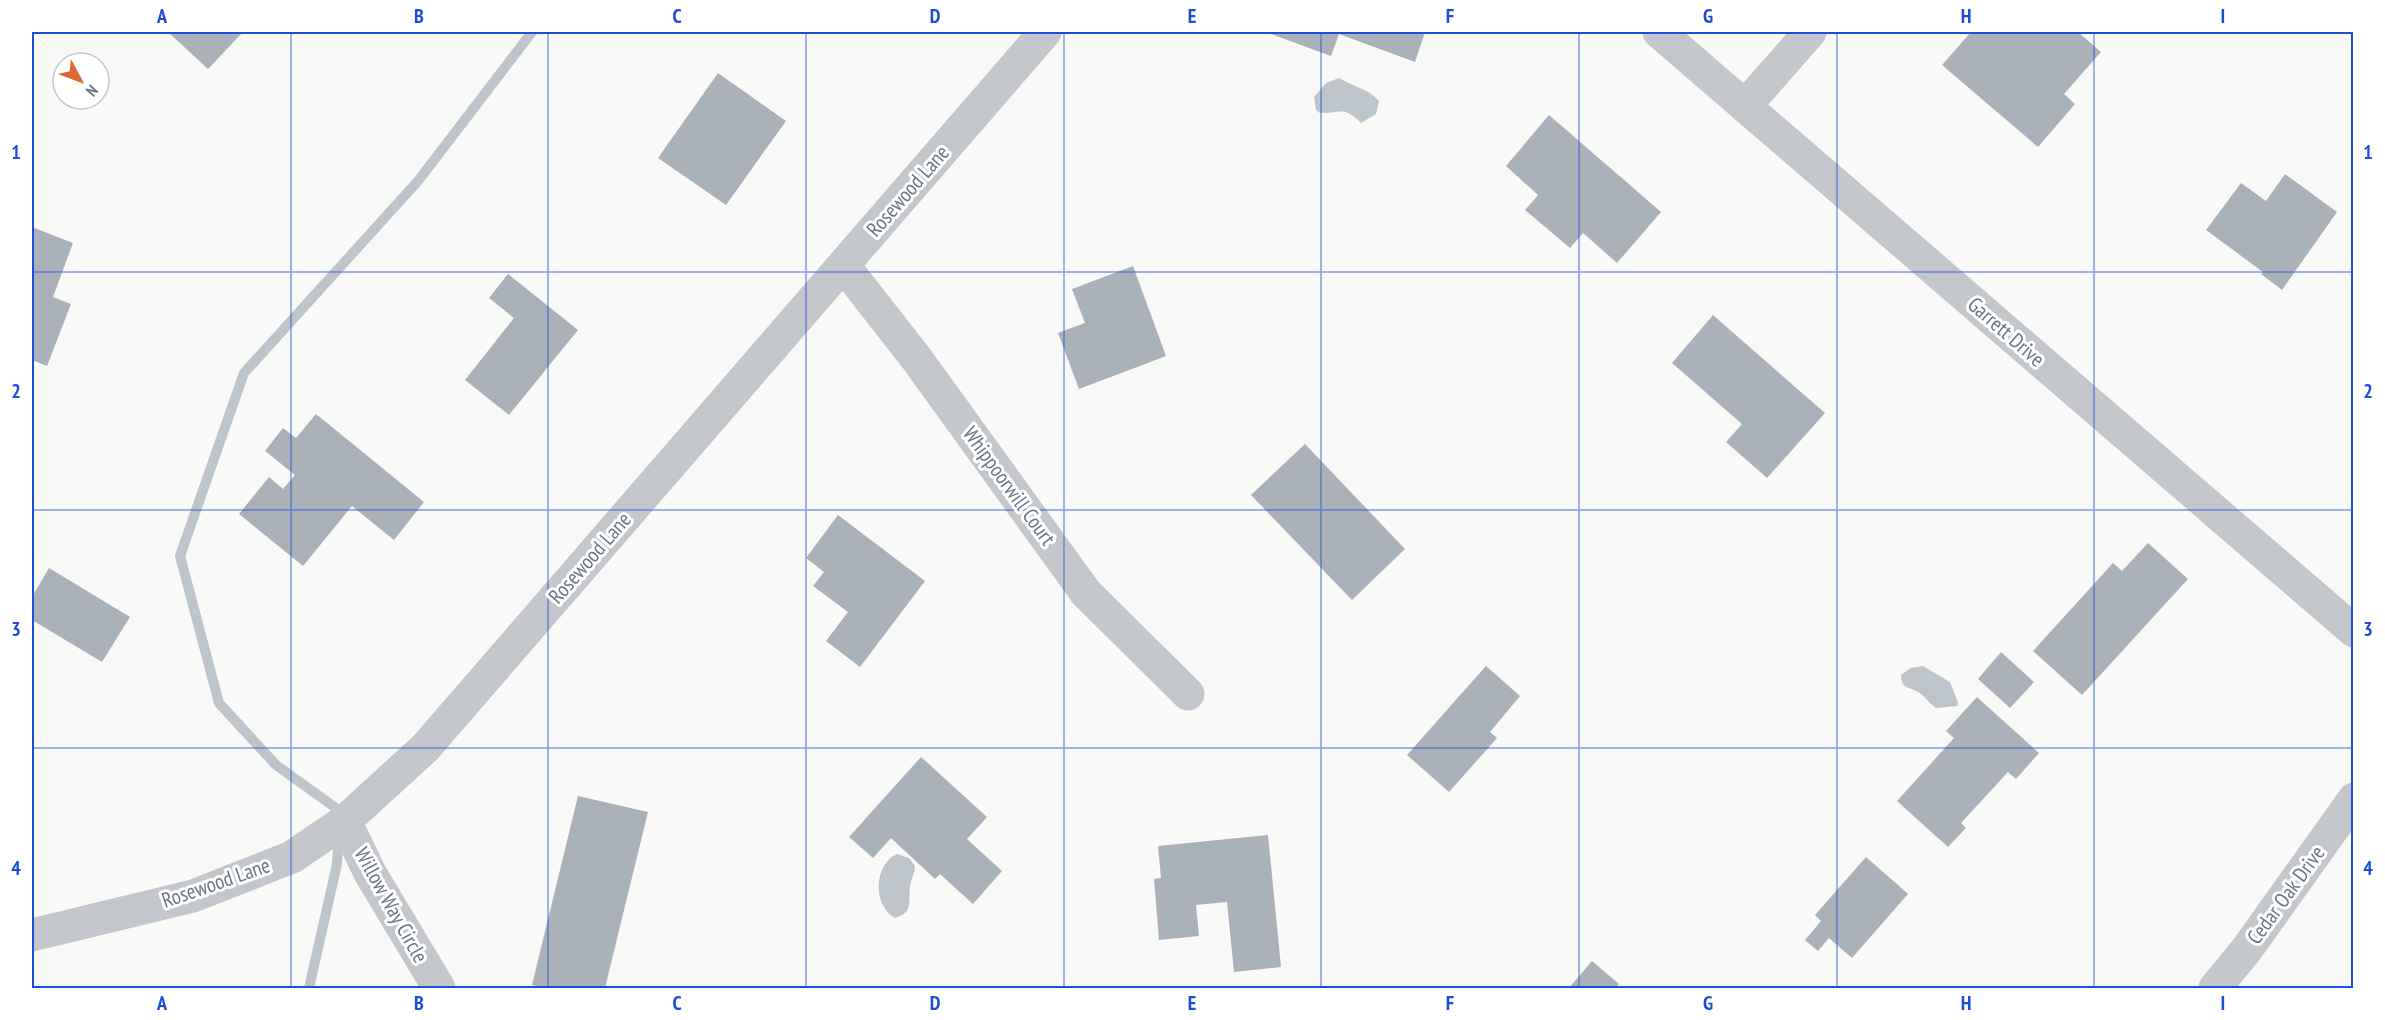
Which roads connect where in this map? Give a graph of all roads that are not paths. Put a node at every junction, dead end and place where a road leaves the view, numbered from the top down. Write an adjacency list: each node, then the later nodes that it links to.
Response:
1 (1045, 32): 5 (street, Rosewood Lane)
2 (1659, 32): 4 (street, Garrett Drive)
3 (1810, 32): 4 (street)
4 (1745, 106): 6 (street, Garrett Drive)
5 (844, 266): 7 (street, Whippoorwill Court); 9 (street, Rosewood Lane)
6 (2354, 631)
7 (1188, 694)
8 (2354, 799): 12 (street, Cedar Oak Drive)
9 (335, 828): 10 (street, Rosewood Lane); 11 (street, Willow Way Circle)
10 (32, 935)
11 (439, 988)
12 (2215, 988)

